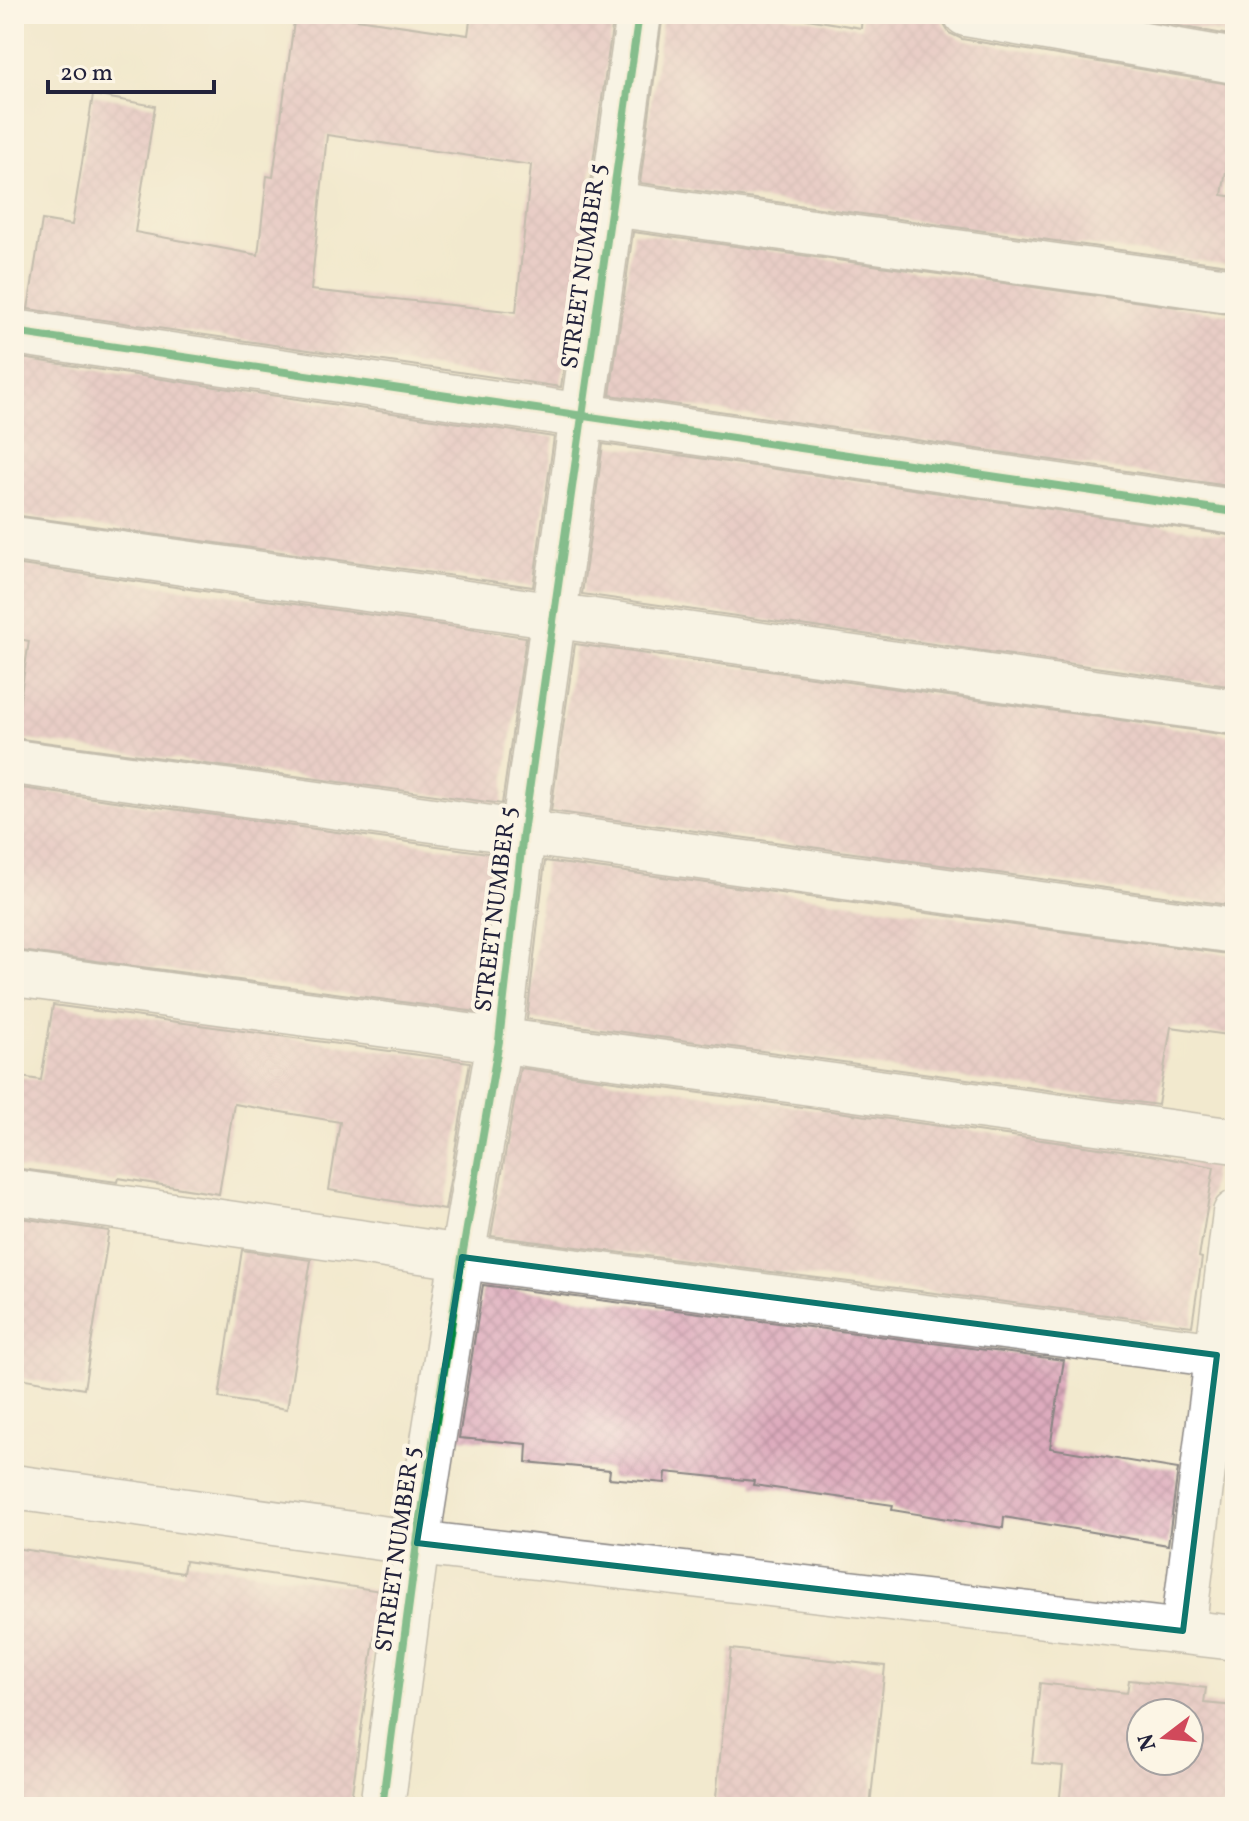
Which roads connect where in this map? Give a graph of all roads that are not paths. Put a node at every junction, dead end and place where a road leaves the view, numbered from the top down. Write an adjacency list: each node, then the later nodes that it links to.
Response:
1 (639, 14): 4 (street, STREET NUMBER 5)
2 (966, 14): 3 (street)
3 (1235, 61)
4 (612, 204): 5 (street); 7 (street, STREET NUMBER 5)
5 (1235, 291)
6 (14, 332): 7 (street)
7 (582, 415): 8 (street); 10 (street, STREET NUMBER 5)
8 (1235, 512)
9 (14, 539): 10 (street)
10 (554, 616): 11 (street); 13 (street, STREET NUMBER 5)
11 (1235, 712)
12 (14, 762): 13 (street)
13 (523, 833): 14 (street); 16 (street, STREET NUMBER 5)
14 (1235, 931)
15 (14, 974): 16 (street)
16 (499, 1041): 17 (street); 20 (street, STREET NUMBER 5)
17 (1235, 1141)
18 (14, 1192): 20 (street)
19 (1235, 1213): 21 (street)
20 (462, 1257): 21 (street); 23 (street, STREET NUMBER 5)
21 (1226, 1356): 24 (street)
22 (14, 1487): 23 (street)
23 (417, 1543): 24 (street); 26 (street, STREET NUMBER 5)
24 (1183, 1631): 25 (street)
25 (1235, 1638)
26 (382, 1807)

